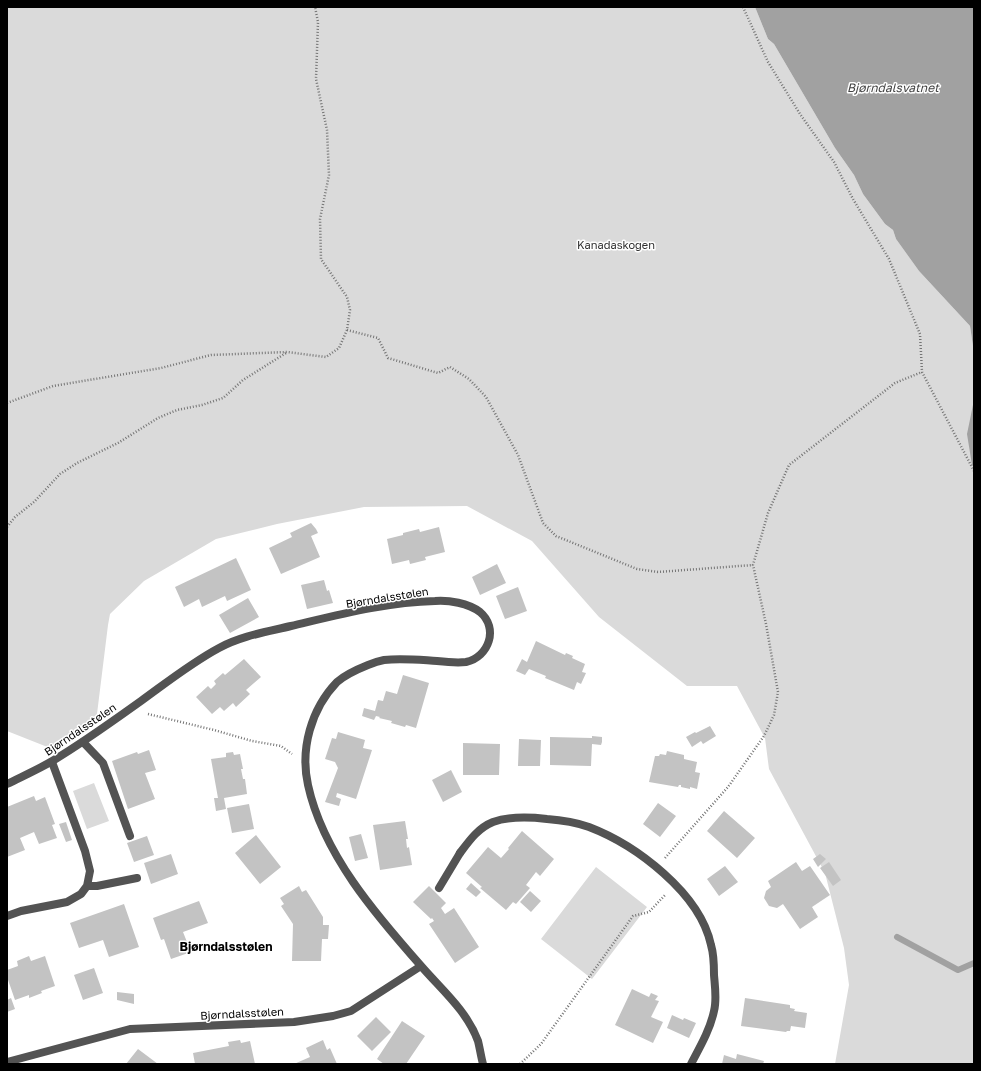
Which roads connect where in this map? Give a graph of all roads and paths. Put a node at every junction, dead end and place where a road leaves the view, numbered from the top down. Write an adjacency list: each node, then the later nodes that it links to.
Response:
1 (315, 7): 3 (path)
2 (743, 7): 5 (path)
3 (347, 330): 4 (path); 9 (path)
4 (287, 352): 6 (path); 8 (path)
5 (922, 372): 7 (path); 9 (path)
6 (7, 403)
7 (974, 471)
8 (7, 527)
9 (753, 565): 16 (path)
10 (134, 706): 11 (street, Bjørndalsstølen); 12 (path); 22 (street, Bjørndalsstølen)
11 (83, 742): 13 (street, Bjørndalsstølen); 15 (street)
12 (295, 757)
13 (52, 762): 14 (street, Bjørndalsstølen); 19 (street)
14 (7, 784)
15 (130, 836)
16 (657, 868): 18 (street); 20 (street)
17 (137, 878): 19 (street)
18 (675, 884): 25 (path); 26 (street)
19 (87, 886): 21 (street)
20 (439, 888)
21 (7, 916)
22 (421, 966): 23 (street, Bjørndalsstølen); 24 (street, Bjørndalsstølen)
23 (7, 1062)
24 (483, 1064)
25 (520, 1064)
26 (691, 1064)

